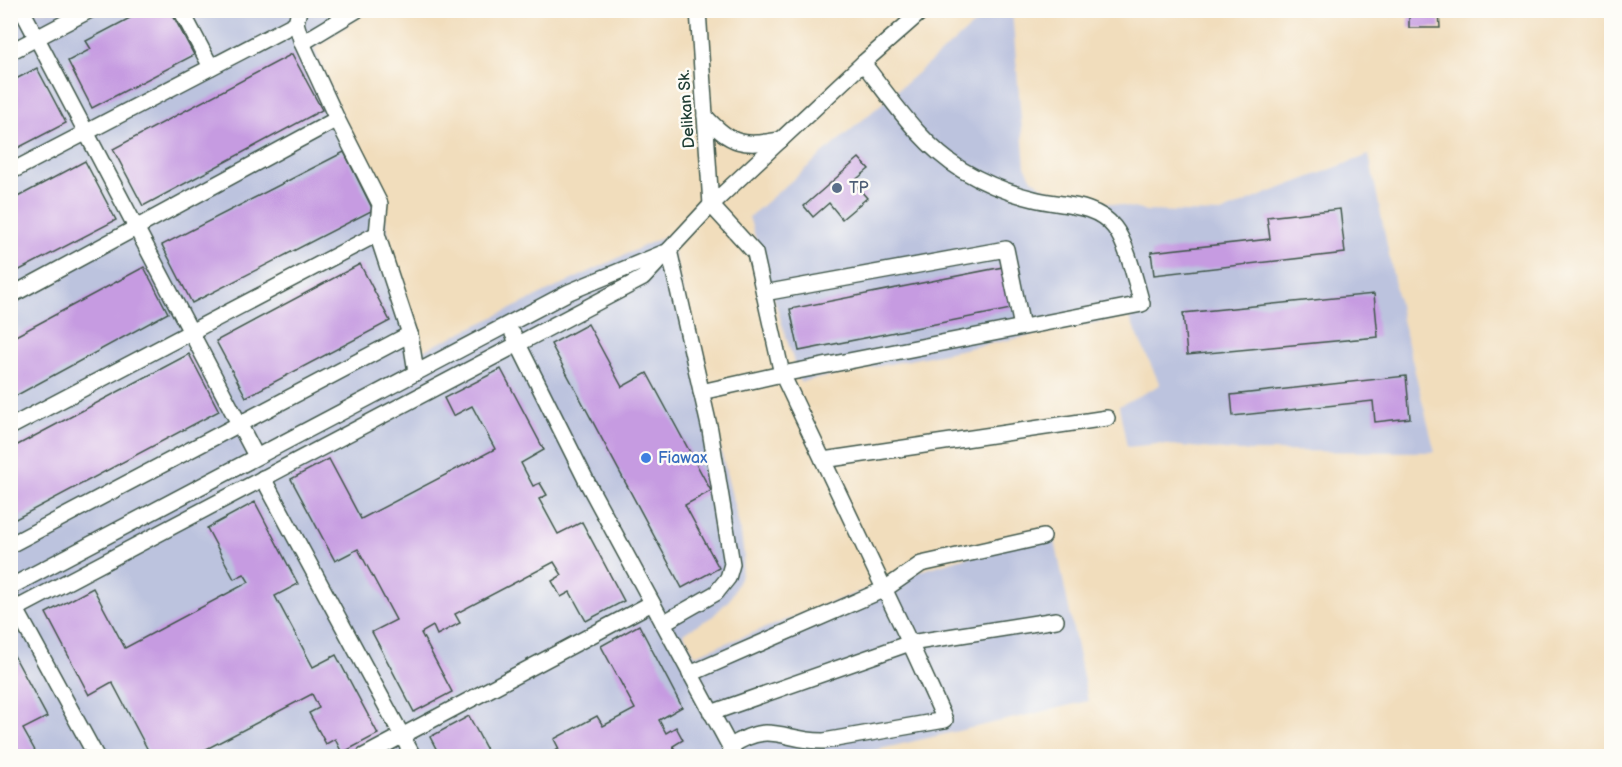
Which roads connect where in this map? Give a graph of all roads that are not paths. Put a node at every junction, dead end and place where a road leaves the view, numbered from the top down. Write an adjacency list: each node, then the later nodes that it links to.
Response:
1 (22, 10): 8 (street)
2 (90, 10): 8 (street)
3 (181, 10): 12 (street)
4 (357, 10): 9 (street)
5 (698, 10): 13 (street, Delikan Sk.)
6 (923, 10): 11 (street)
7 (298, 17): 9 (street); 12 (street)
8 (37, 38): 10 (street); 15 (street)
9 (302, 43): 14 (street)
10 (10, 52)
11 (863, 63): 16 (street); 25 (street)
12 (211, 68): 15 (street)
13 (705, 116): 16 (street); 18 (street, Delikan Sk.)
14 (337, 119): 19 (street); 20 (street)
15 (86, 133): 17 (street); 19 (street)
16 (781, 140): 18 (street)
17 (10, 172)
18 (711, 205): 21 (street); 22 (street)
19 (136, 228): 23 (street); 26 (street)
20 (377, 234): 26 (street); 27 (street)
21 (669, 250): 24 (street); 28 (street); 31 (street)
22 (764, 293): 25 (street); 30 (street)
23 (10, 296)
24 (508, 324): 28 (street); 29 (street)
25 (1022, 327): 30 (street)
26 (191, 332): 33 (street); 34 (street)
27 (410, 334): 29 (street); 33 (street)
28 (518, 343): 37 (street); 42 (street)
29 (416, 372): 35 (street)
30 (782, 374): 31 (street); 36 (street)
31 (701, 392): 45 (street)
32 (1107, 418): 36 (street)
33 (239, 424): 35 (street); 39 (street)
34 (10, 427)
35 (256, 456): 40 (street)
36 (823, 460): 41 (street)
37 (263, 478): 43 (street); 49 (street)
38 (1043, 537): 41 (street)
39 (10, 545)
40 (10, 587)
41 (885, 589): 46 (street); 47 (street)
42 (652, 603): 45 (street); 49 (street)
43 (13, 606): 51 (street)
44 (1056, 620): 46 (street)
45 (663, 624): 47 (street)
46 (910, 643): 48 (street); 50 (street)
47 (690, 674): 48 (street)
48 (711, 713): 50 (street)
49 (402, 736): 52 (street); 53 (street)
50 (732, 752)
51 (96, 756)
52 (364, 756)
53 (413, 756)

